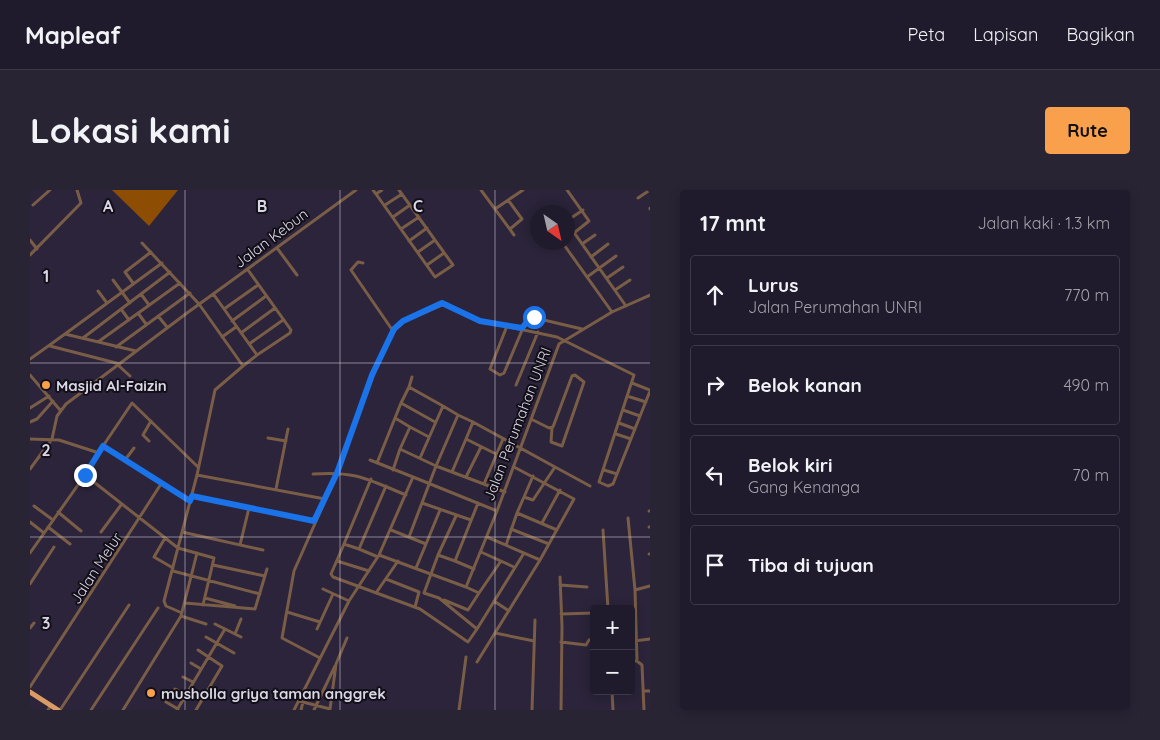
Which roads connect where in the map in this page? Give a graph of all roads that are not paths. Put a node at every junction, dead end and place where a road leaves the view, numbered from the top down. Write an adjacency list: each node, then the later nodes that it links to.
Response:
1 (50, 190): 15 (street)
2 (77, 190): 37 (street)
3 (356, 190): 36 (street, Jalan Kebun)
4 (373, 190): 11 (street)
5 (382, 190): 11 (street)
6 (399, 190): 12 (street)
7 (481, 190): 18 (street)
8 (523, 190): 14 (street)
9 (566, 190): 19 (street)
10 (650, 190): 13 (street)
11 (376, 194): 16 (street)
12 (402, 194): 16 (street); 17 (street)
13 (638, 198)
14 (508, 200): 18 (street); 25 (street)
15 (32, 205)
16 (385, 205): 21 (street)
17 (410, 205): 21 (street); 22 (street)
18 (494, 209): 25 (street)
19 (583, 210): 20 (street); 26 (street)
20 (575, 215)
21 (393, 217): 24 (street)
22 (419, 217): 23 (street); 24 (street)
23 (427, 228): 31 (street); 32 (street)
24 (401, 229): 32 (street)
25 (510, 230): 27 (street)
26 (575, 233)
27 (514, 235)
28 (575, 235): 34 (street)
29 (596, 235): 34 (street)
30 (30, 240): 37 (street)
31 (435, 240): 40 (street); 41 (street)
32 (409, 241): 40 (street)
33 (142, 243): 39 (street)
34 (582, 244): 44 (street)
35 (608, 244): 44 (street)
36 (277, 248): 50 (street, Jalan Kebun); 52 (street)
37 (37, 249): 42 (street)
38 (568, 250): 53 (street)
39 (152, 252): 45 (street); 57 (street)
40 (418, 252): 47 (street)
41 (444, 252): 47 (street); 47 (street)
42 (30, 255)
43 (616, 256): 49 (street)
44 (591, 257): 49 (street)
45 (162, 263): 51 (street); 57 (street)
46 (364, 263): 88 (street)
47 (427, 265)
48 (623, 267): 54 (street)
49 (599, 268): 53 (street); 54 (street)
50 (248, 270): 59 (street); 65 (street, Jalan Kebun)
51 (170, 272): 58 (street); 64 (street)
52 (297, 275)
53 (587, 277): 76 (street)
54 (606, 278): 60 (street)
55 (112, 280): 62 (street)
56 (630, 280): 60 (street)
57 (133, 283): 62 (street)
58 (180, 283): 63 (street); 71 (street)
59 (258, 285): 67 (street); 75 (street)
60 (616, 290): 72 (street)
61 (98, 291): 68 (street)
62 (122, 292): 68 (street); 69 (street)
63 (190, 293): 70 (street); 78 (street)
64 (141, 294): 69 (street); 71 (street)
65 (214, 295): 70 (street, Jalan Kebun); 75 (street)
66 (650, 295): 72 (street)
67 (266, 296): 73 (street); 80 (street)
68 (106, 303): 91 (street)
69 (130, 303): 74 (street)
70 (199, 304): 84 (street, Jalan Kebun); 92 (street)
71 (150, 305): 77 (street)
72 (626, 306): 76 (street)
73 (275, 308): 81 (street); 90 (street)
74 (121, 309): 79 (street); 93 (street)
75 (224, 309): 80 (street)
76 (612, 312): 87 (street)
77 (138, 314): 79 (street); 82 (street)
78 (158, 316): 82 (street); 84 (street)
79 (129, 320): 95 (street)
80 (232, 320): 85 (street)
81 (283, 320): 96 (street); 100 (street)
82 (146, 324): 98 (street)
83 (507, 326): 86 (street, Jalan Perumahan UNRI); 86 (street); 88 (street, Jalan Perumahan UNRI)
84 (167, 327): 99 (street, Jalan Kebun)
85 (236, 327): 90 (street); 92 (street)
86 (522, 328): 87 (street); 89 (street, Jalan Perumahan UNRI)
87 (582, 330): 94 (street)
88 (393, 332): 165 (street, Jalan Perumahan UNRI)
89 (538, 332): 94 (street, Jalan Perumahan UNRI); 109 (street)
90 (241, 333): 96 (street)
91 (65, 334): 93 (street); 97 (street)
92 (222, 337): 103 (street)
93 (82, 338): 95 (street)
94 (563, 340): 105 (street); 125 (street, Jalan Perumahan UNRI)
95 (98, 342): 98 (street)
96 (249, 344): 100 (street)
97 (50, 346): 101 (street); 102 (street)
98 (116, 347): 99 (street)
99 (136, 351): 102 (street, Jalan Kebun)
100 (257, 356): 103 (street)
101 (30, 359)
102 (119, 365): 106 (street); 120 (street, Jalan Kebun)
103 (243, 366): 160 (street)
104 (30, 375): 113 (street)
105 (634, 375): 108 (street); 110 (street)
106 (130, 376)
107 (412, 378): 111 (street)
108 (632, 383): 110 (street); 114 (street)
109 (516, 385)
110 (642, 386): 112 (street)
111 (409, 387): 117 (street); 118 (street)
112 (650, 391): 116 (street)
113 (49, 396): 115 (street); 119 (street)
114 (628, 396): 116 (street); 121 (street)
115 (53, 401): 120 (street); 127 (street)
116 (646, 402): 123 (street)
117 (401, 403): 124 (street); 128 (street)
118 (443, 406): 122 (street); 128 (street)
119 (30, 408)
120 (60, 410): 139 (street)
121 (623, 410): 123 (street); 130 (street)
122 (458, 415): 129 (street); 157 (street)
123 (640, 416): 134 (street)
124 (395, 418): 131 (street); 155 (street)
125 (531, 419): 132 (street); 149 (street, Jalan Perumahan UNRI)
126 (151, 421): 143 (street); 145 (street); 160 (street)
127 (30, 422)
128 (435, 422): 136 (street)
129 (472, 422): 140 (street); 141 (street)
130 (619, 423): 134 (street); 135 (street)
131 (410, 427): 136 (street); 148 (street)
132 (552, 428): 132 (street)
133 (288, 429): 144 (street)
134 (635, 429): 142 (street)
135 (616, 434): 142 (street); 163 (street)
136 (429, 437): 152 (street)
137 (30, 438): 139 (street)
138 (268, 438): 144 (street)
139 (52, 439): 150 (street); 156 (street)
140 (466, 439): 146 (street); 164 (street)
141 (503, 439): 149 (street); 151 (street)
142 (631, 439): 167 (street)
143 (149, 440)
144 (286, 441): 180 (street)
145 (103, 446): 150 (street); 153 (street)
146 (481, 447): 151 (street); 171 (street)
147 (134, 448): 153 (street)
148 (400, 449): 152 (street); 162 (street)
149 (521, 449): 158 (street); 159 (street, Jalan Perumahan UNRI)
150 (99, 453): 168 (street)
151 (496, 454): 177 (street)
152 (420, 458): 157 (street)
153 (125, 460): 175 (street)
154 (370, 460): 155 (street, Jalan Perumahan UNRI)
155 (377, 463): 162 (street, Jalan Perumahan UNRI)
156 (32, 464): 161 (street)
157 (436, 466): 164 (street); 176 (street)
158 (555, 466): 174 (street); 179 (street)
159 (514, 467): 170 (street); 182 (street, Jalan Perumahan UNRI)
160 (198, 468): 169 (street)
161 (30, 469)
162 (393, 470): 172 (street, Jalan Perumahan UNRI)
163 (604, 470): 167 (street); 167 (street)
164 (452, 472): 171 (street)
165 (337, 473): 166 (street); 173 (street); 186 (street, Jalan Perumahan UNRI)
166 (313, 474)
167 (617, 474)
168 (85, 475): 190 (street); 195 (street)
169 (197, 475): 180 (street); 184 (street)
170 (532, 476): 174 (street); 185 (street)
171 (466, 477): 177 (street)
172 (413, 478): 176 (street, Jalan Perumahan UNRI); 183 (street)
173 (371, 479): 178 (street); 218 (street)
174 (545, 482): 181 (street); 185 (street)
175 (162, 484): 187 (street); 199 (street, Jalan Melur)
176 (430, 484): 188 (street); 189 (street, Jalan Perumahan UNRI)
177 (484, 484): 182 (street)
178 (386, 486): 183 (street); 225 (street)
179 (590, 486)
180 (276, 489): 186 (street)
181 (560, 490): 204 (street); 208 (street)
182 (504, 492): 194 (street, Jalan Perumahan UNRI)
183 (406, 494): 207 (street)
184 (192, 496): 187 (street); 192 (street)
185 (524, 497): 196 (street)
186 (325, 499): 202 (street, Jalan Perumahan UNRI)
187 (190, 501): 212 (street)
188 (422, 503): 193 (street); 214 (street)
189 (478, 503): 194 (street, Jalan Perumahan UNRI); 201 (street)
190 (121, 504): 199 (street); 211 (street)
191 (34, 506): 200 (street)
192 (249, 508): 202 (street); 221 (street)
193 (440, 510): 197 (street); 219 (street)
194 (497, 511): 215 (street)
195 (58, 512): 200 (street); 210 (street)
196 (517, 513): 204 (street); 206 (street)
197 (456, 516): 201 (street); 231 (street)
198 (628, 518): 258 (street)
199 (141, 519): 216 (street); 318 (street, Jalan Melur)
200 (53, 520): 205 (street)
201 (470, 520): 236 (street)
202 (314, 521): 279 (street, Jalan Perumahan UNRI)
203 (30, 522): 213 (street)
204 (542, 523): 208 (street)
205 (48, 527): 213 (street); 217 (street)
206 (511, 529): 220 (street); 222 (street)
207 (391, 530): 214 (street); 232 (street)
208 (557, 530): 220 (street)
209 (603, 530): 271 (street)
210 (81, 531)
211 (100, 532)
212 (182, 532): 221 (street); 224 (street)
213 (44, 533): 229 (street)
214 (409, 537): 219 (street)
215 (487, 537): 222 (street); 227 (street)
216 (165, 538): 224 (street); 243 (street)
217 (70, 544)
218 (344, 544): 225 (street); 234 (street)
219 (426, 544): 240 (street)
220 (549, 544): 233 (street)
221 (240, 545): 226 (street)
222 (506, 545): 228 (street)
223 (54, 547): 251 (street)
224 (178, 548): 230 (street); 243 (street)
225 (359, 549): 232 (street)
226 (263, 550)
227 (481, 552): 237 (street); 242 (street)
228 (524, 553): 233 (street); 239 (street)
229 (30, 554)
230 (197, 554): 238 (street); 246 (street)
231 (438, 555): 236 (street); 245 (street)
232 (379, 556): 235 (street); 244 (street)
233 (540, 560): 278 (street)
234 (337, 561): 244 (street); 253 (street)
235 (398, 561): 240 (street); 249 (street)
236 (455, 561): 242 (street)
237 (501, 561): 239 (street); 262 (street)
238 (213, 565): 247 (street); 250 (street)
239 (514, 567): 268 (street)
240 (416, 568): 245 (street)
241 (267, 569): 247 (street)
242 (474, 569): 255 (street)
243 (173, 570): 246 (street); 282 (street)
244 (368, 571): 253 (street)
245 (430, 574): 255 (street); 261 (street)
246 (192, 576): 250 (street); 269 (street)
247 (265, 576): 263 (street)
248 (560, 577): 252 (street)
249 (386, 579): 259 (street); 260 (street)
250 (209, 581): 263 (street); 265 (street)
251 (30, 584)
252 (560, 585): 256 (street); 281 (street)
253 (358, 586): 260 (street); 267 (street)
254 (650, 586): 258 (street)
255 (466, 587): 262 (street)
256 (587, 588)
257 (322, 589): 264 (street)
258 (635, 590): 272 (street)
259 (419, 592): 261 (street); 274 (street)
260 (376, 593): 274 (street)
261 (424, 593): 266 (street)
262 (480, 593): 277 (street)
263 (260, 594): 276 (street)
264 (333, 594): 267 (street); 286 (street)
265 (204, 598): 270 (street); 276 (street)
266 (439, 598): 277 (street); 283 (street)
267 (349, 601): 310 (street)
268 (494, 601): 278 (street); 292 (street)
269 (185, 602): 270 (street); 282 (street)
270 (202, 605): 276 (street)
271 (608, 605)
272 (634, 605)
273 (129, 606): 332 (street)
274 (414, 606): 292 (street)
275 (158, 608): 333 (street)
276 (243, 608)
277 (468, 610): 283 (street)
278 (509, 611): 294 (street)
279 (286, 612): 286 (street); 310 (street, Jalan Perumahan UNRI)
280 (590, 613): 281 (street)
281 (561, 614): 303 (street)
282 (181, 615): 288 (street); 334 (street)
283 (463, 618): 292 (street)
284 (241, 619): 295 (street)
285 (534, 620): 301 (street)
286 (320, 622): 291 (street)
287 (34, 623): 290 (street)
288 (206, 624)
289 (215, 624): 293 (street)
290 (30, 628)
291 (317, 629)
292 (477, 629)
293 (224, 631): 295 (street); 304 (street)
294 (495, 632): 301 (street); 312 (street)
295 (235, 634): 297 (street)
296 (206, 637): 304 (street)
297 (241, 637)
298 (347, 638): 314 (street)
299 (650, 639): 302 (street)
300 (590, 640): 303 (street)
301 (534, 641): 340 (street)
302 (635, 641)
303 (562, 642): 341 (street)
304 (216, 643): 307 (street); 308 (street)
305 (198, 650): 308 (street)
306 (635, 650): 311 (street)
307 (234, 653)
308 (208, 656): 315 (street); 336 (street)
309 (466, 657): 339 (street)
310 (320, 658): 325 (street)
311 (636, 660): 321 (street)
312 (477, 662)
313 (191, 663): 315 (street)
314 (336, 664): 329 (street); 331 (street)
315 (201, 669): 317 (street)
316 (182, 677): 317 (street)
317 (193, 682): 323 (street)
318 (30, 687)
319 (175, 689): 323 (street)
320 (650, 690): 321 (street)
321 (643, 691): 330 (street)
322 (30, 692): 328 (highway)
323 (186, 695): 335 (street)
324 (612, 695): 342 (street)
325 (301, 701): 329 (street); 337 (street); 338 (street)
326 (166, 702): 335 (street)
327 (650, 706): 330 (street)
328 (49, 708): 332 (highway)
329 (314, 708): 331 (street)
330 (644, 708)
331 (330, 709)
332 (59, 710)
333 (90, 710)
334 (123, 710)
335 (178, 710)
336 (196, 710)
337 (294, 710)
338 (301, 710)
339 (459, 710)
340 (532, 710)
341 (560, 710)
342 (613, 710)

